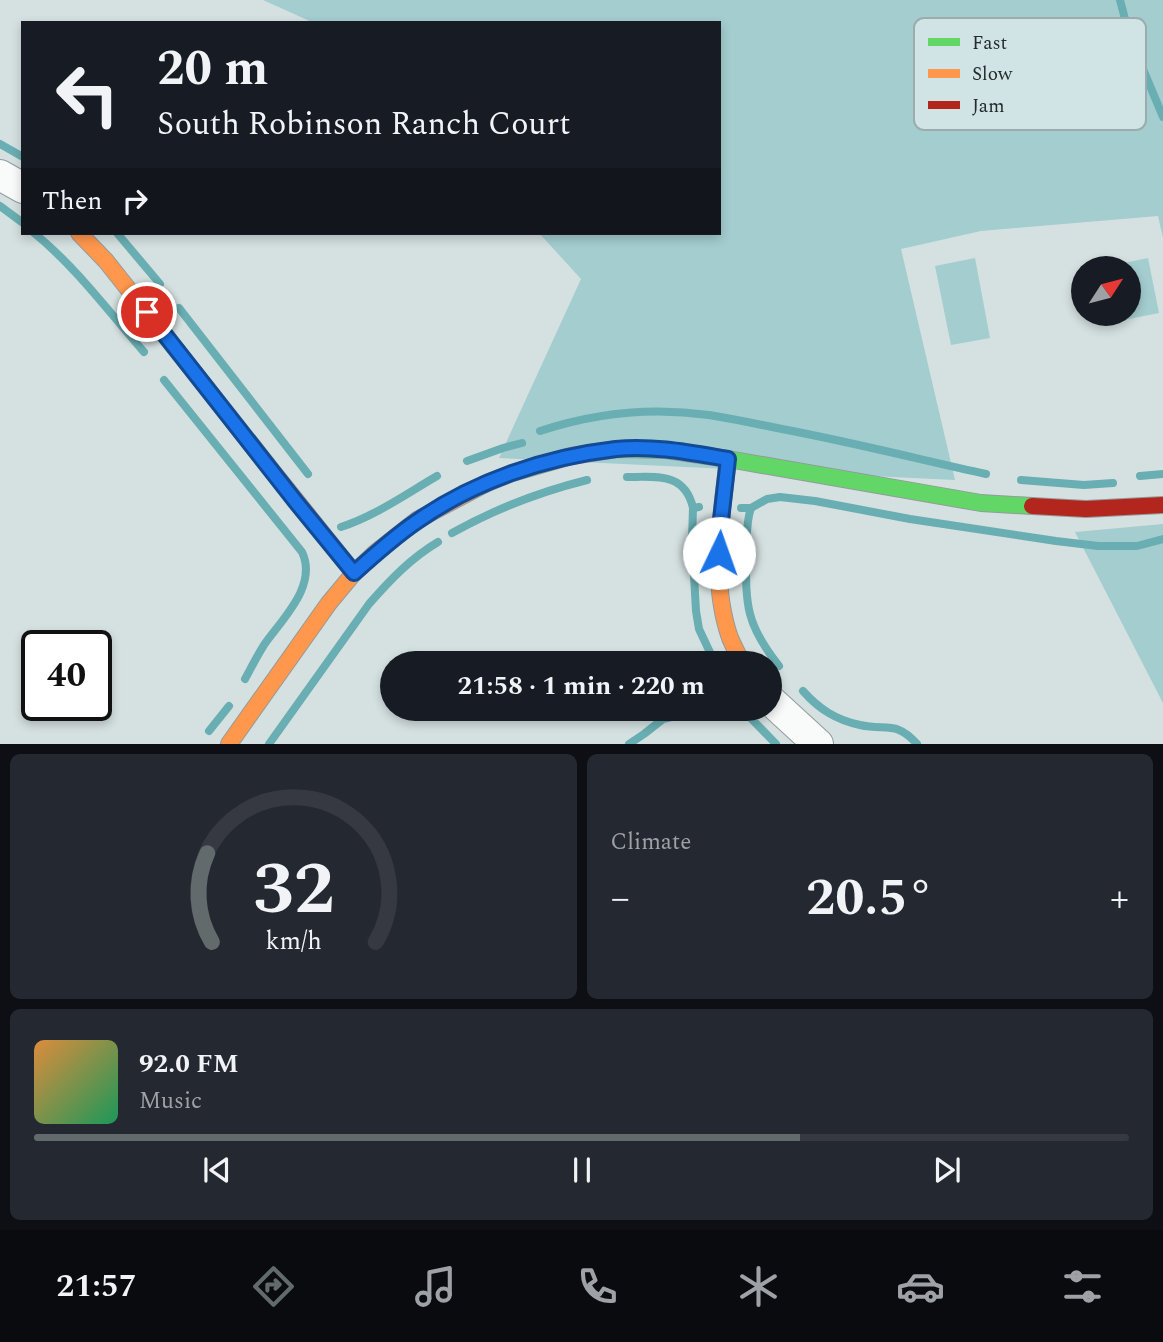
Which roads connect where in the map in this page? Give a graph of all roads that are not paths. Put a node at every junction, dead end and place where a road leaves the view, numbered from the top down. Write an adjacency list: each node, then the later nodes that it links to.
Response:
1 (0, 175): 2 (street)
2 (21, 187)
3 (81, 235): 6 (street)
4 (728, 459): 5 (street); 6 (street); 7 (street)
5 (1163, 505)
6 (354, 573): 9 (street)
7 (737, 651)
8 (782, 711): 10 (street)
9 (229, 744)
10 (818, 744)

